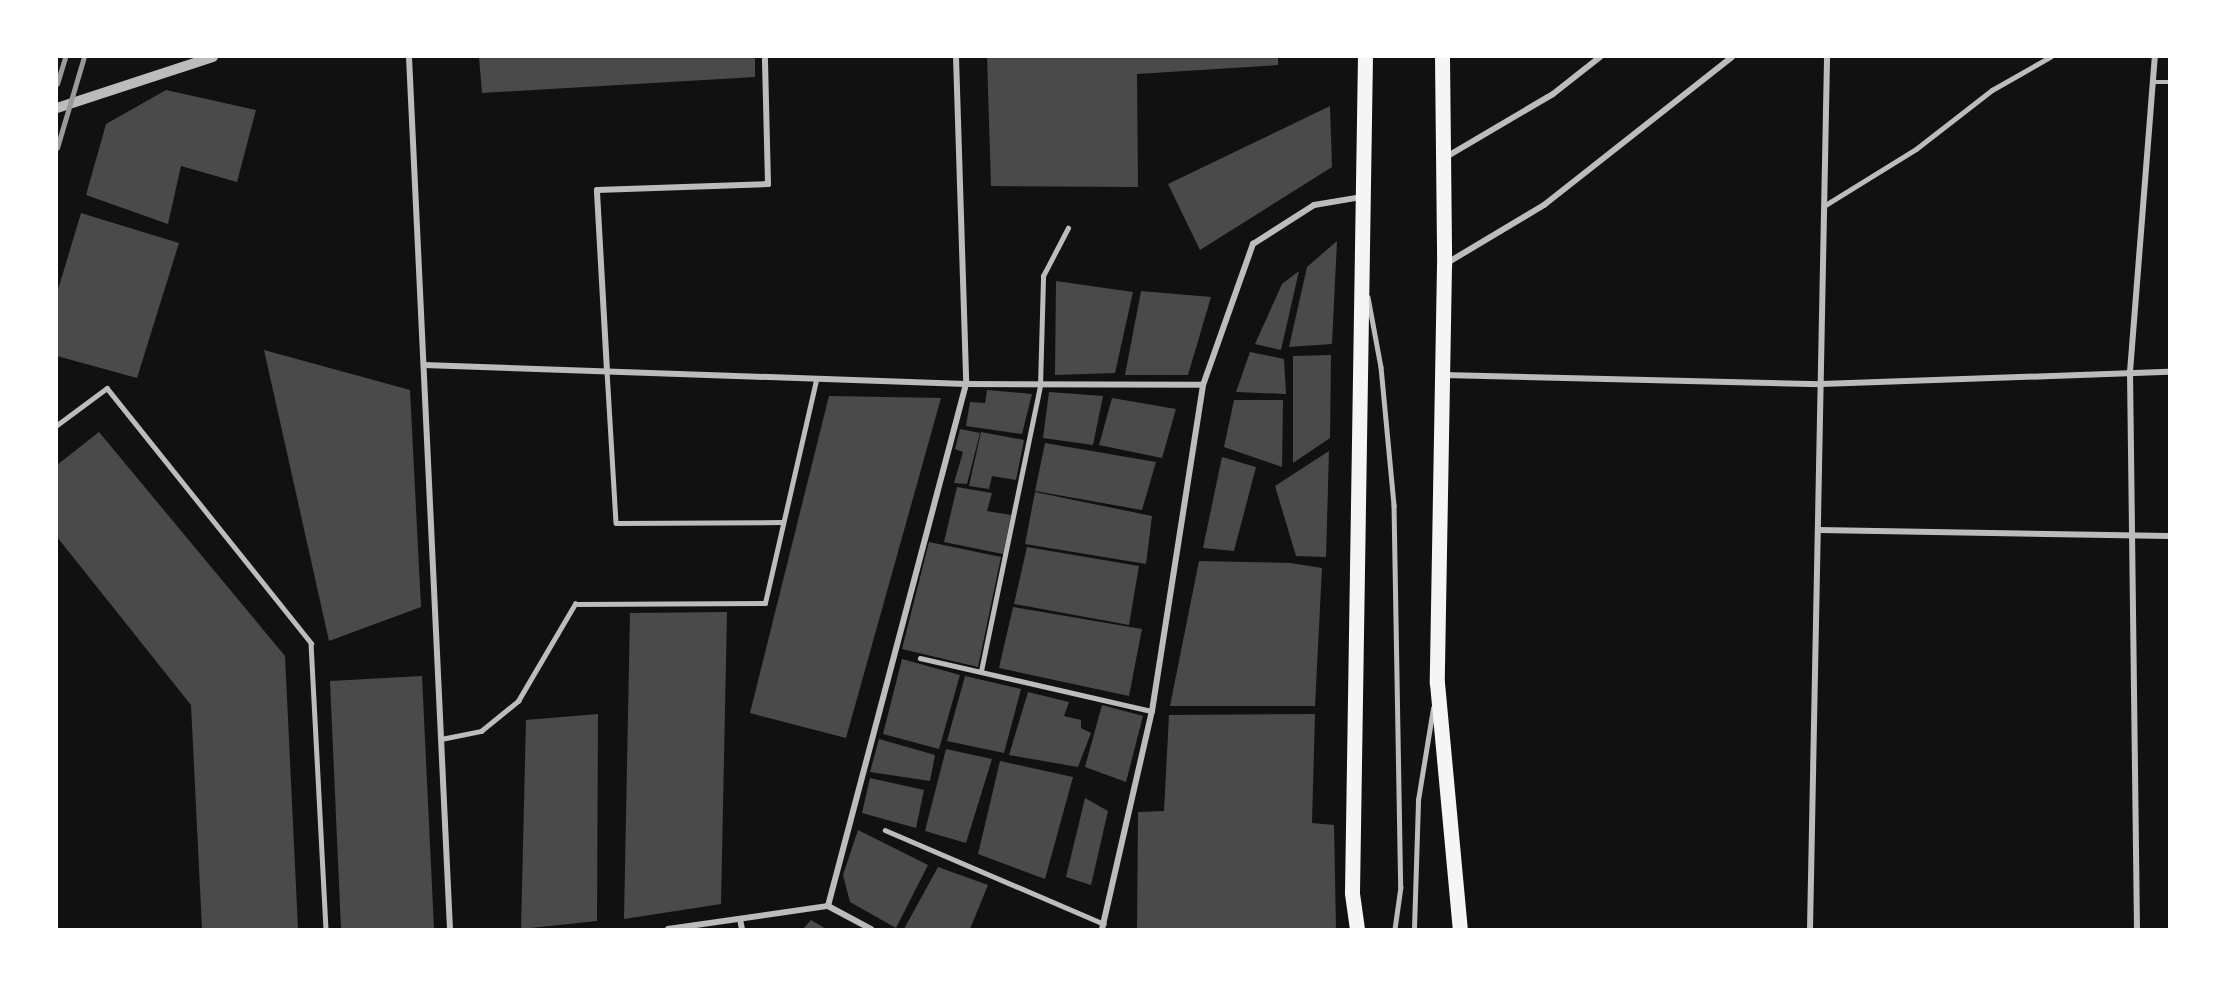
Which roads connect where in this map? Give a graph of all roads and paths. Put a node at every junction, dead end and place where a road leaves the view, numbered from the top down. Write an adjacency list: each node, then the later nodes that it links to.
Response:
1 (213, 57): 14 (street)
2 (408, 57): 21 (street)
3 (765, 57): 22 (street)
4 (956, 57): 27 (street)
5 (1365, 57): 16 (main road)
6 (1442, 57): 15 (main road)
7 (1600, 57): 15 (street)
8 (1732, 57): 19 (street)
9 (1827, 57): 17 (street)
10 (2050, 57): 17 (lane)
11 (2155, 57): 12 (street)
12 (2154, 82): 13 (lane); 23 (street)
13 (2169, 82)
14 (57, 108)
15 (1442, 159): 19 (main road)
16 (1364, 197): 20 (main road); 29 (street)
17 (1824, 207): 28 (street)
18 (1068, 228): 30 (lane)
19 (1444, 265): 25 (main road)
20 (1364, 274): 50 (main road); 51 (lane)
21 (424, 365): 22 (street); 40 (street)
22 (607, 371): 26 (street); 32 (lane)
23 (2130, 372): 24 (street); 28 (street); 34 (street)
24 (2169, 372)
25 (1443, 375): 28 (street); 38 (main road)
26 (816, 381): 27 (street); 32 (lane)
27 (966, 384): 30 (street); 42 (street)
28 (1821, 384): 33 (street)
29 (1203, 385): 30 (street); 39 (street)
30 (1040, 386): 37 (lane)
31 (57, 425): 45 (lane)
32 (783, 522): 40 (lane)
33 (1819, 530): 34 (street); 54 (street)
34 (2133, 536): 35 (street); 55 (street)
35 (2169, 536)
36 (920, 658): 37 (lane)
37 (981, 671): 39 (lane)
38 (1437, 683): 52 (lane); 53 (main road)
39 (1152, 711): 44 (street)
40 (441, 739): 46 (street)
41 (885, 830): 44 (lane)
42 (828, 906): 43 (street); 49 (street)
43 (741, 919): 47 (street); 48 (street)
44 (1103, 926)
45 (326, 929)
46 (450, 929)
47 (668, 929)
48 (742, 929)
49 (871, 929)
50 (1357, 929)
51 (1395, 929)
52 (1414, 929)
53 (1461, 929)
54 (1810, 929)
55 (2137, 929)

